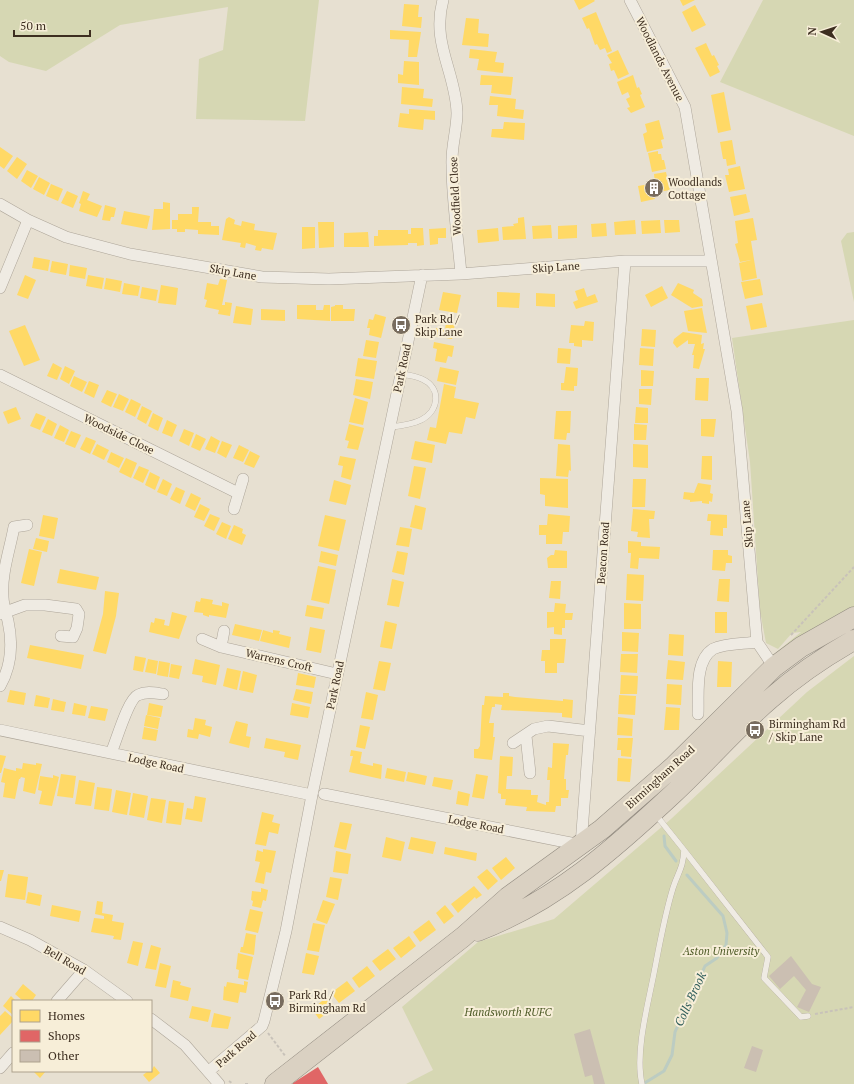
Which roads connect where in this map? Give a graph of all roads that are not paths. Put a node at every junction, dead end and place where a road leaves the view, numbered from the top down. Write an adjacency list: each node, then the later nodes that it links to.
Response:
1 (443, 0): 7 (street, Woodfield Close)
2 (630, 0): 6 (street, Woodlands Avenue)
3 (0, 204): 4 (street, Skip Lane)
4 (28, 220): 8 (street, Skip Lane); 9 (street)
5 (625, 261): 6 (street, Skip Lane); 7 (street, Skip Lane); 31 (street, Beacon Road)
6 (710, 261): 23 (street, Skip Lane)
7 (461, 274): 8 (street, Skip Lane)
8 (422, 275): 10 (street, Park Road)
9 (0, 288)
10 (401, 374): 12 (street, Park Road); 12 (lane)
11 (0, 375): 14 (street, Woodside Close)
12 (390, 427): 26 (street, Park Road)
13 (243, 479): 14 (street)
14 (238, 493): 15 (street)
15 (234, 509)
16 (27, 525): 17 (street)
17 (3, 613): 20 (street); 27 (street)
18 (854, 617): 25 (highway, Birmingham Road)
19 (224, 631): 24 (street)
20 (61, 636)
21 (202, 639): 24 (street, Warrens Croft)
22 (854, 640): 38 (highway, Birmingham Road)
23 (757, 642): 25 (street, Skip Lane); 29 (street)
24 (221, 647): 26 (street, Warrens Croft)
25 (774, 667): 39 (highway, Birmingham Road)
26 (337, 674): 37 (street, Park Road)
27 (0, 686)
28 (163, 694): 34 (street)
29 (698, 714)
30 (0, 730): 34 (street, Lodge Road)
31 (590, 732): 32 (street); 41 (street, Beacon Road)
32 (526, 736): 33 (street); 35 (street)
33 (513, 743)
34 (111, 753): 37 (street, Lodge Road)
35 (529, 773)
36 (324, 794): 41 (street, Lodge Road)
37 (312, 795): 54 (street, Park Road)
38 (653, 811): 40 (highway, Birmingham Road); 42 (lane)
39 (602, 829): 40 (highway); 41 (highway, Birmingham Road)
40 (618, 844): 44 (highway, Birmingham Road)
41 (581, 845): 43 (highway, Birmingham Road)
42 (684, 850): 50 (lane); 57 (lane)
43 (562, 860): 44 (highway); 46 (highway, Birmingham Road)
44 (579, 876): 46 (highway, Birmingham Road)
45 (0, 926): 47 (street, Bell Road)
46 (463, 937): 56 (highway, Birmingham Road)
47 (84, 970): 48 (street); 49 (street, Bell Road)
48 (58, 1000)
49 (126, 1000)
50 (808, 1016)
51 (152, 1020): 54 (street)
52 (12, 1054): 53 (street)
53 (0, 1068)
54 (209, 1072): 55 (street)
55 (219, 1084)
56 (275, 1084)
57 (642, 1084)

